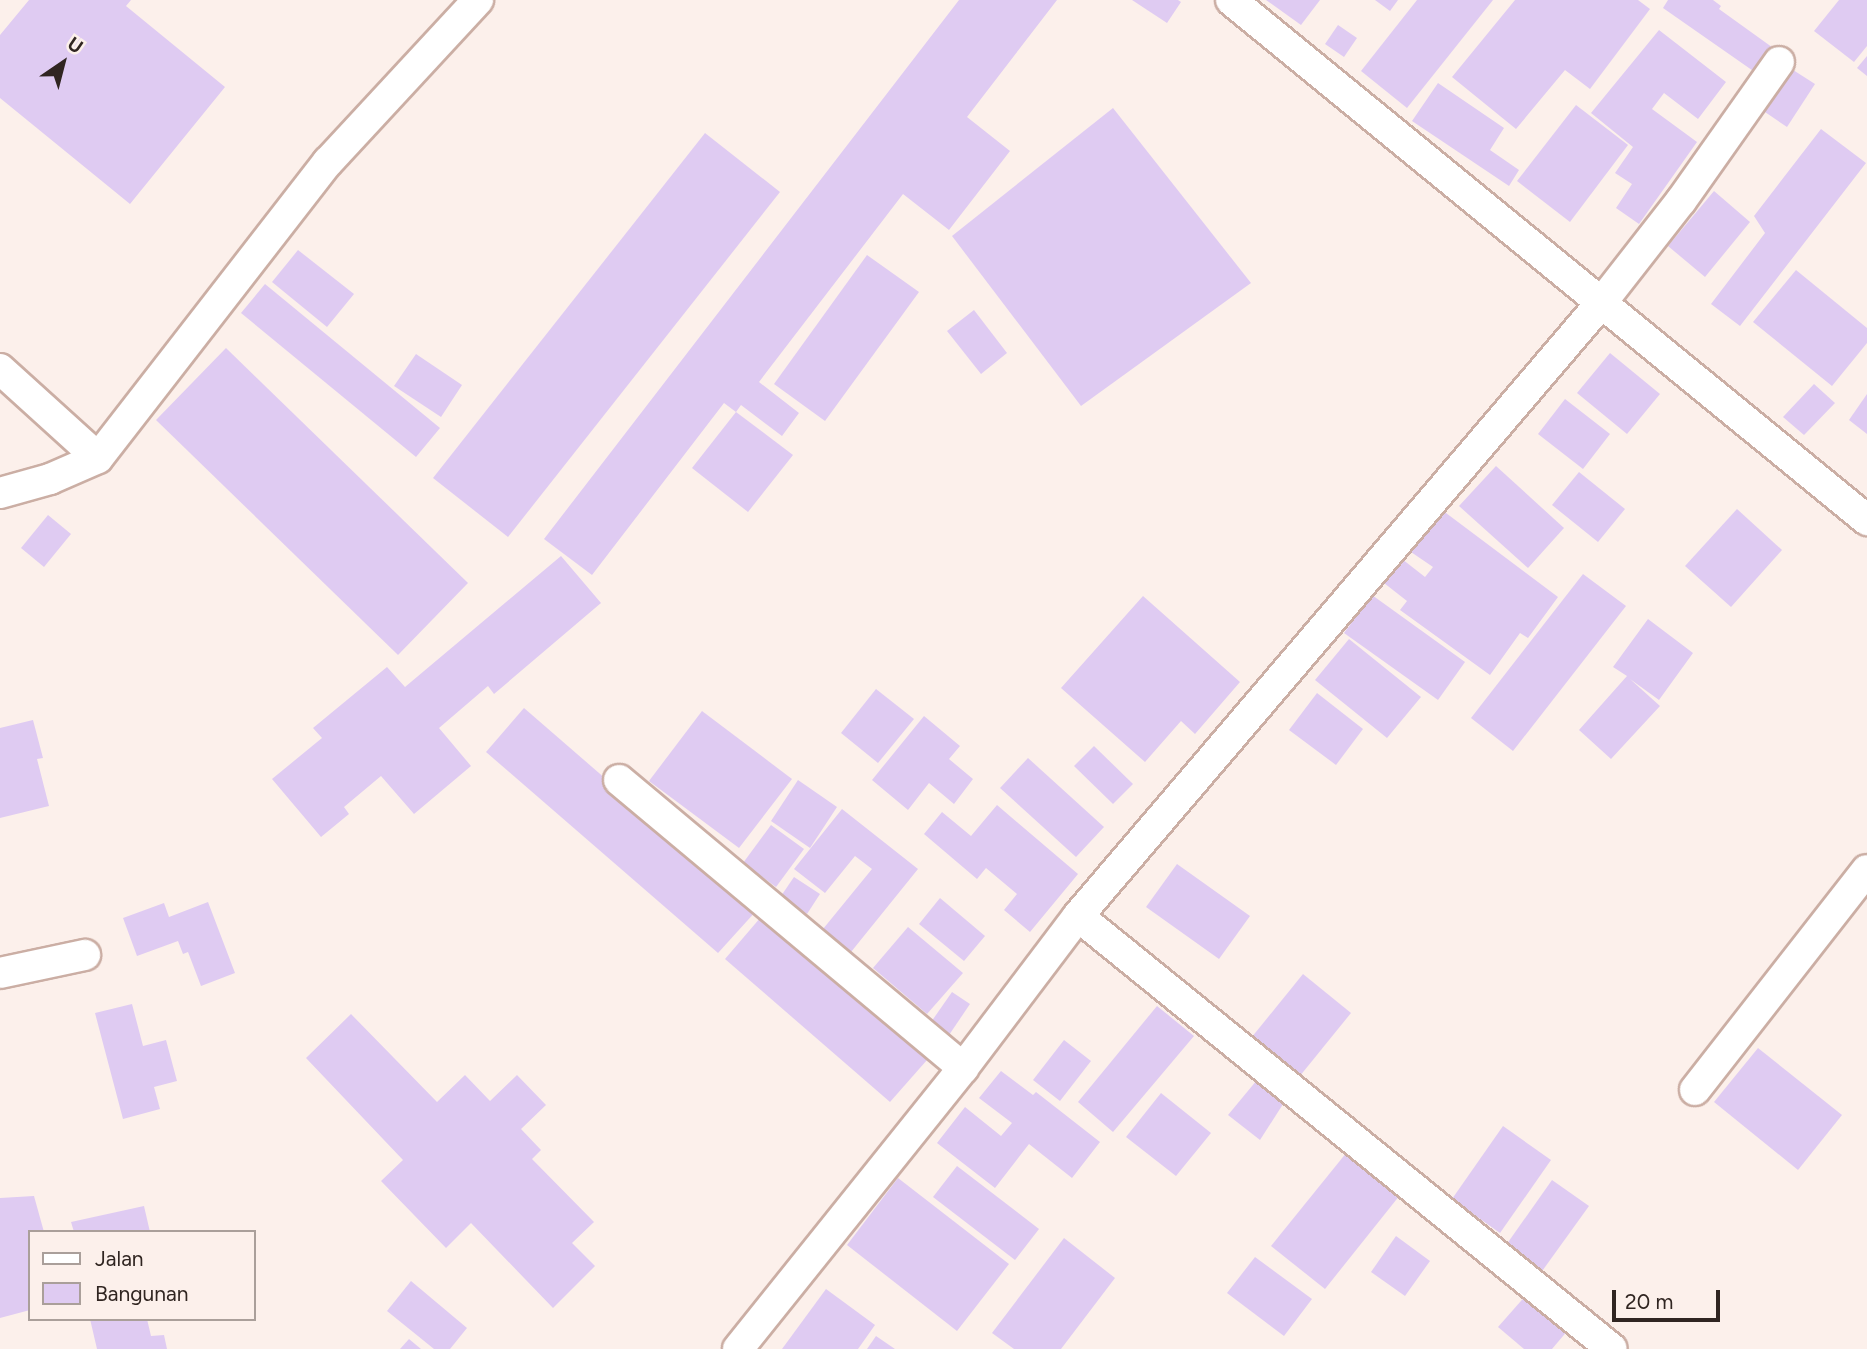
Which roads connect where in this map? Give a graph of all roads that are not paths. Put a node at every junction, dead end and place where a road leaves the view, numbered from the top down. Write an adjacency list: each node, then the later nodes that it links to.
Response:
1 (478, 0): 6 (street)
2 (1231, 0): 4 (street)
3 (1779, 62): 4 (street)
4 (1602, 302): 8 (street); 11 (street)
5 (0, 369): 6 (street)
6 (98, 457): 7 (street)
7 (0, 493)
8 (1867, 520)
9 (619, 780): 14 (street)
10 (1867, 870): 15 (street)
11 (1077, 916): 14 (street); 17 (street)
12 (85, 955): 13 (street)
13 (0, 973)
14 (963, 1068): 16 (street)
15 (1695, 1090)
16 (738, 1349)
17 (1612, 1349)

